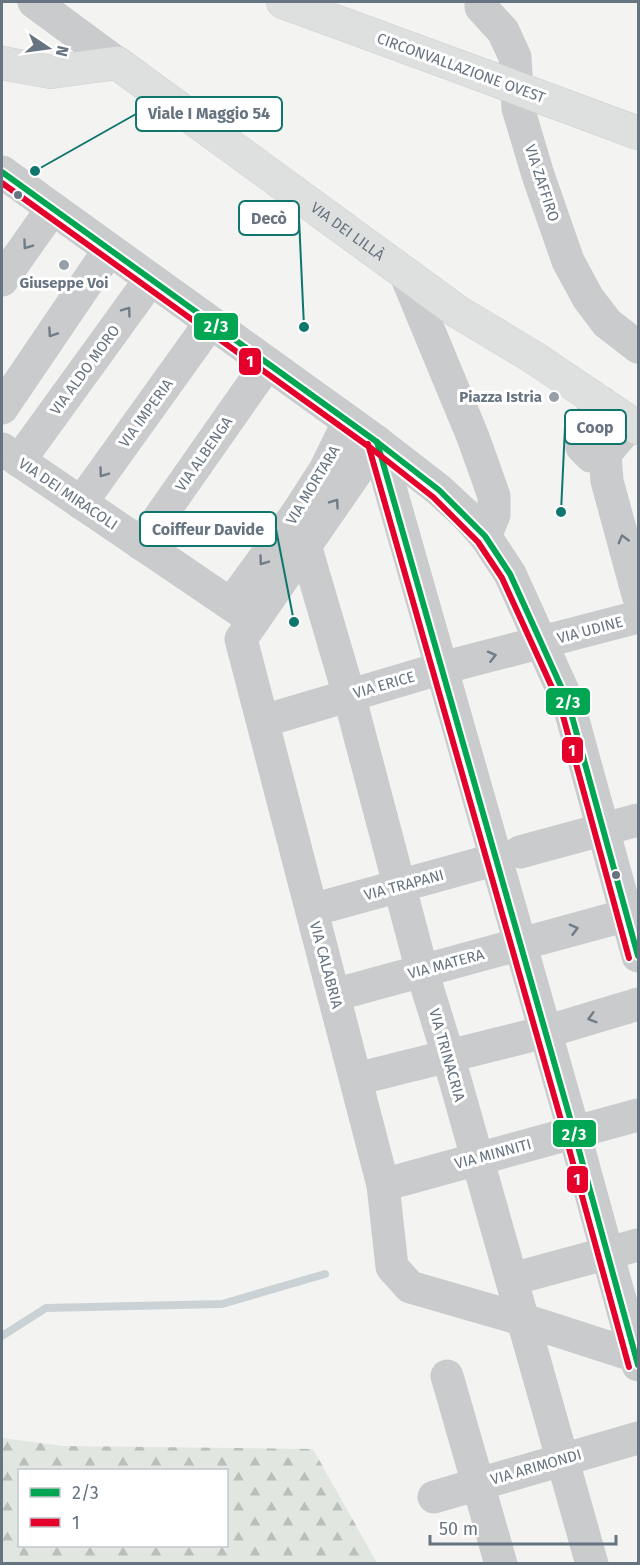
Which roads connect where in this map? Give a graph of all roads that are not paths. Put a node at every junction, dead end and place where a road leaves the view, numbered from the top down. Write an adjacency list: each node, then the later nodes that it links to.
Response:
1 (34, 2): 5 (street, VIA DEI LILLÀ)
2 (283, 2): 6 (main road, CIRCONVALLAZIONE OVEST, bridge)
3 (481, 2): 14 (street, VIA ZAFFIRO)
4 (2, 63): 5 (main road)
5 (117, 63): 10 (main road, VIA DEI LILLÀ)
6 (639, 134)
7 (2, 172): 8 (street)
8 (52, 209): 9 (street); 11 (street, one-way to 11)
9 (109, 250): 12 (street); 17 (street, one-way to 17)
10 (405, 273): 16 (main road, VIA DEI LILLÀ); 25 (street)
11 (2, 280)
12 (150, 280): 13 (street); 21 (street, VIA ALDO MORO, one-way to 12)
13 (210, 323): 15 (street); 23 (street, VIA IMPERIA, one-way to 23)
14 (639, 347)
15 (267, 364): 18 (street); 26 (street, VIA ALBENGA)
16 (602, 403): 19 (main road, VIA DEI LILLÀ); 22 (street)
17 (2, 408)
18 (348, 423): 20 (street); 24 (street, VIA MORTARA)
19 (635, 425): 22 (street)
20 (377, 442): 25 (street); 27 (street, one-way to 20); 32 (street)
21 (10, 455): 23 (street, VIA DEI MIRACOLI)
22 (606, 467): 28 (street, one-way to 22)
23 (81, 503): 26 (street, VIA DEI MIRACOLI)
24 (298, 512): 27 (street, VIA TRINACRIA); 30 (street, VIA MORTARA, one-way to 30)
25 (485, 536): 31 (street)
26 (141, 544): 30 (street, VIA DEI MIRACOLI)
27 (306, 545): 30 (street); 33 (street, VIA TRINACRIA)
28 (639, 595)
29 (639, 617): 31 (street, VIA UDINE)
30 (242, 621): 34 (street, VIA CALABRIA)
31 (541, 643): 32 (street, VIA ERICE, one-way to 31); 36 (street)
32 (442, 668): 33 (street, VIA ERICE); 37 (street)
33 (349, 695): 34 (street, VIA ERICE); 38 (street, VIA TRINACRIA)
34 (262, 721): 39 (street, VIA CALABRIA)
35 (639, 820): 36 (street, VIA TRAPANI)
36 (603, 830): 37 (street, VIA TRAPANI); 40 (street)
37 (508, 856): 38 (street, VIA TRAPANI); 41 (street)
38 (400, 886): 39 (street, VIA TRAPANI); 43 (street, VIA TRINACRIA)
39 (312, 910): 44 (street, VIA CALABRIA)
40 (627, 915): 41 (street, VIA MATERA, one-way to 40); 42 (street)
41 (521, 944): 43 (street, VIA MATERA); 46 (street)
42 (639, 956)
43 (422, 971): 44 (street, VIA MATERA); 47 (street, VIA TRINACRIA)
44 (334, 995): 48 (street, VIA CALABRIA)
45 (639, 1004): 46 (street, one-way to 46)
46 (545, 1032): 47 (street); 50 (street)
47 (448, 1055): 48 (street); 51 (street, VIA TRINACRIA)
48 (356, 1078): 52 (street, VIA CALABRIA)
49 (639, 1114): 50 (street, VIA MINNITI)
50 (574, 1132): 51 (street, VIA MINNITI); 53 (street)
51 (477, 1158): 52 (street, VIA MINNITI); 54 (street, VIA TRINACRIA)
52 (382, 1185): 55 (street, VIA CALABRIA)
53 (623, 1249): 54 (street); 56 (street)
54 (512, 1279): 55 (street, VIA TRINACRIA)
55 (524, 1320): 56 (street); 59 (street, VIA TRINACRIA)
56 (637, 1360)
57 (447, 1376): 60 (street)
58 (639, 1438): 59 (street, VIA ARIMONDI)
59 (563, 1459): 60 (street, VIA ARIMONDI); 63 (street, VIA TRINACRIA)
60 (478, 1484): 61 (street, VIA ARIMONDI); 62 (street)
61 (434, 1497)
62 (501, 1563)
63 (592, 1563)

